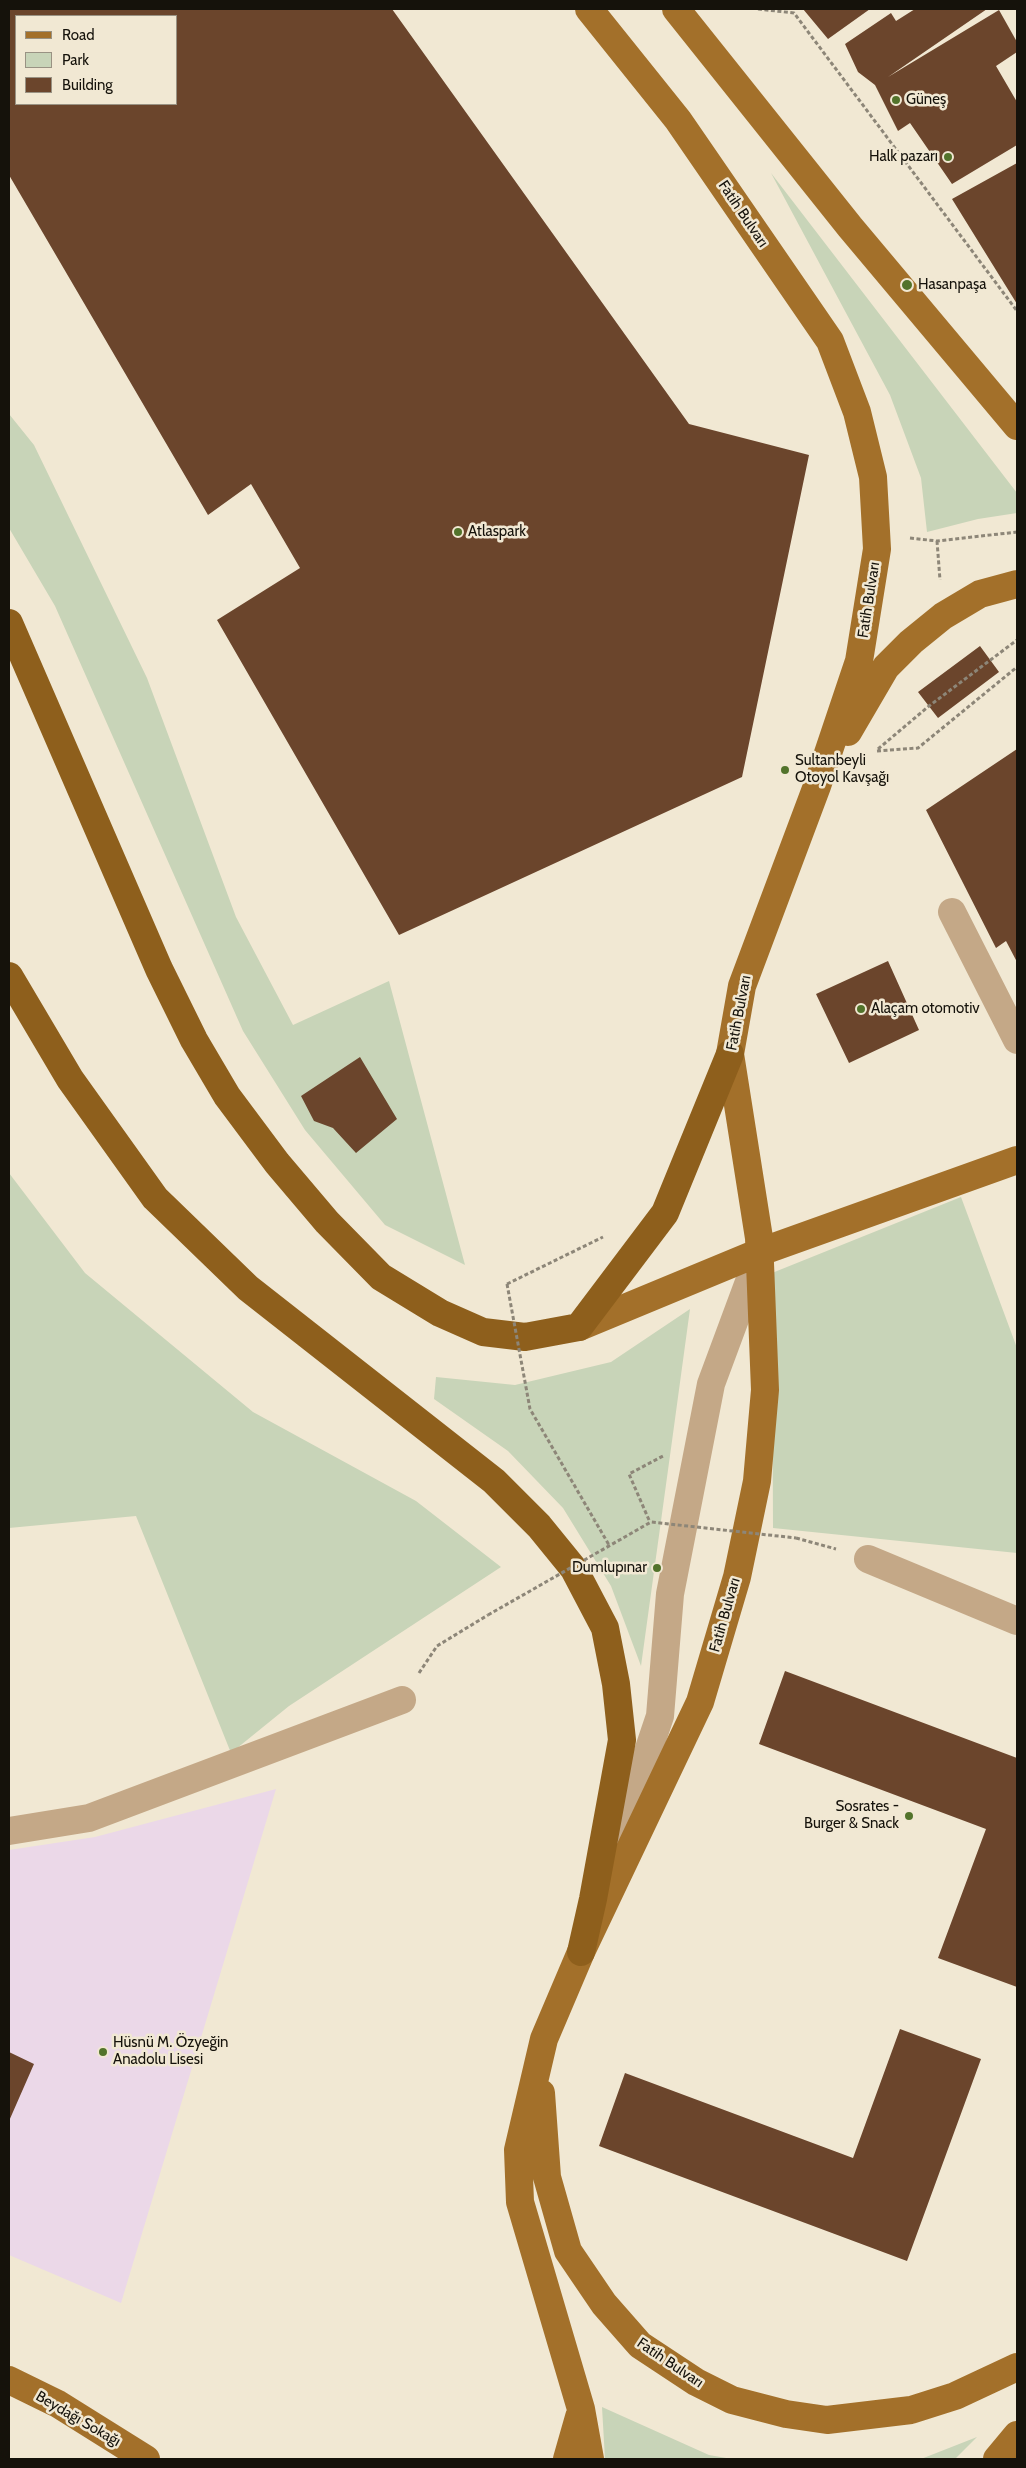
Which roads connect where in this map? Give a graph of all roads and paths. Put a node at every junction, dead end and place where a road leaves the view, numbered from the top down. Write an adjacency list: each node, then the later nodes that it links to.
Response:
1 (589, 9): 16 (main road, Fatih Bulvarı)
2 (676, 9): 5 (main road)
3 (758, 9): 4 (path)
4 (1017, 311)
5 (1017, 426)
6 (1017, 532): 8 (path)
7 (909, 538): 8 (path)
8 (938, 541): 10 (path)
9 (1017, 584): 16 (main road)
10 (941, 588)
11 (9, 623): 24 (highway)
12 (1017, 640): 14 (path)
13 (1017, 667): 15 (path)
14 (929, 706)
15 (876, 751)
16 (817, 786): 20 (main road, Fatih Bulvarı)
17 (952, 912): 19 (street)
18 (9, 976): 33 (highway)
19 (1017, 1040)
20 (730, 1054): 23 (main road, Fatih Bulvarı); 24 (highway)
21 (1017, 1160): 23 (main road)
22 (590, 1245): 27 (path, bridge)
23 (760, 1252): 24 (main road); 33 (street, Fatih Bulvarı); 33 (main road, Fatih Bulvarı)
24 (578, 1327)
25 (664, 1455): 26 (path)
26 (650, 1522): 27 (path, bridge); 28 (path, bridge)
27 (609, 1545): 30 (path, bridge)
28 (868, 1559): 29 (street)
29 (1017, 1621)
30 (437, 1646)
31 (402, 1700): 32 (street)
32 (9, 1831)
33 (581, 1952): 34 (main road, Fatih Bulvarı)
34 (544, 2039): 35 (main road, Fatih Bulvarı); 37 (main road, Fatih Bulvarı)
35 (1017, 2367)
36 (9, 2380): 39 (main road, Beydağı Sokağı)
37 (581, 2409): 40 (main road); 41 (main road, Fatih Bulvarı)
38 (1017, 2435): 42 (main road)
39 (146, 2459)
40 (567, 2459)
41 (590, 2459)
42 (997, 2459)

